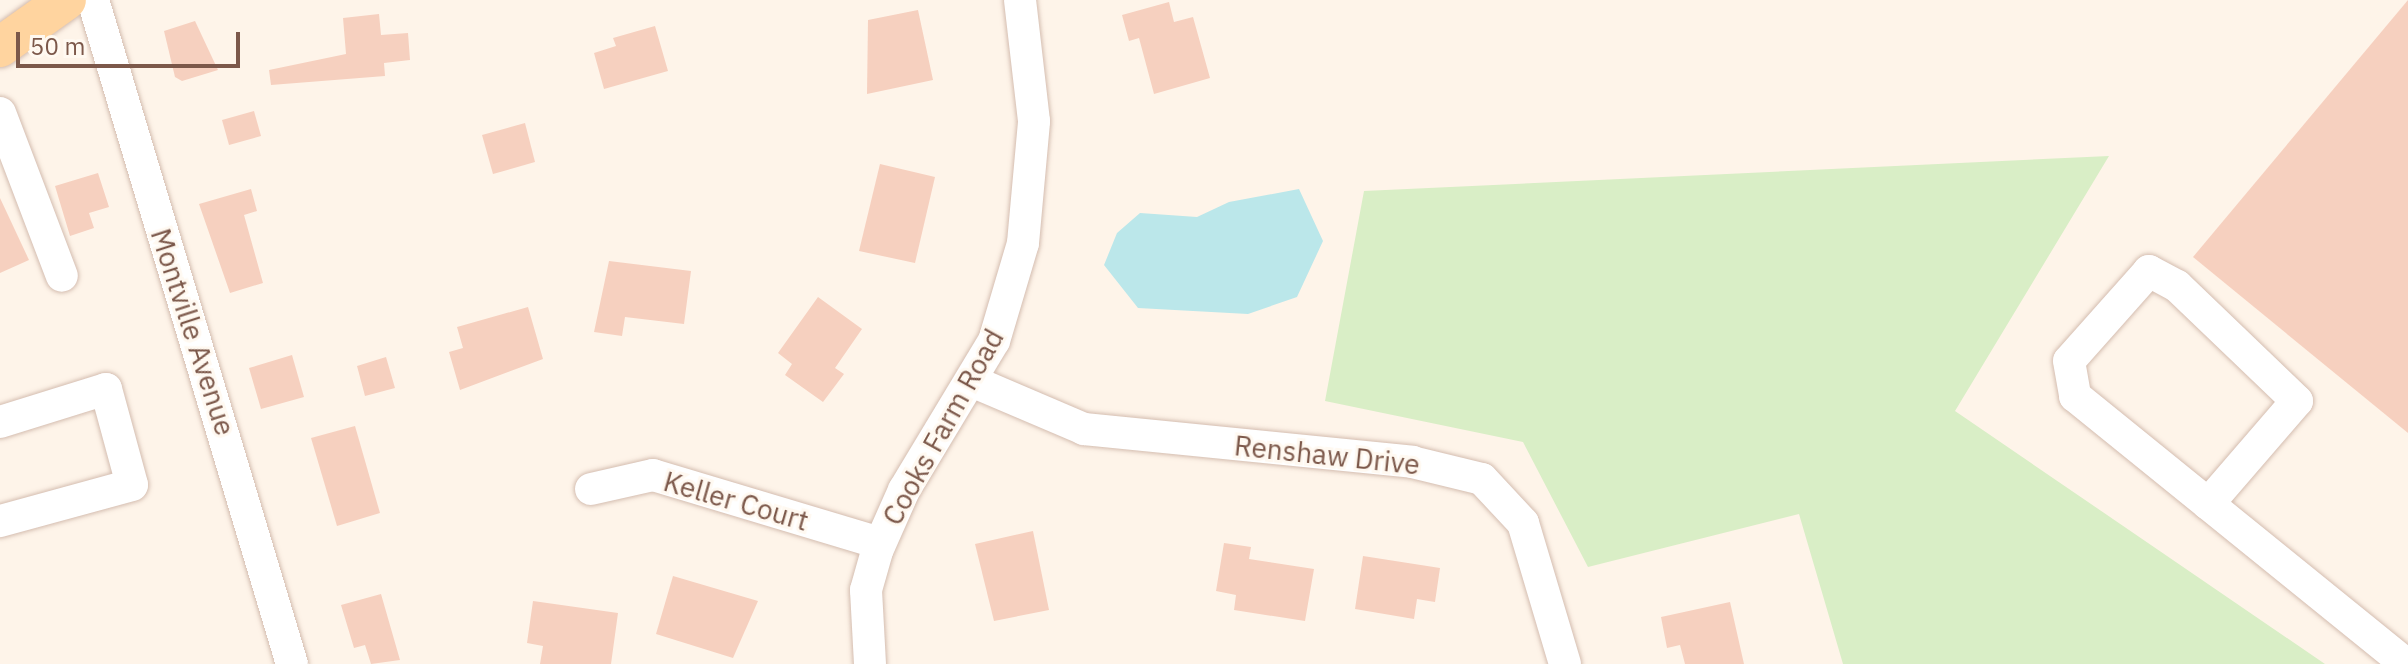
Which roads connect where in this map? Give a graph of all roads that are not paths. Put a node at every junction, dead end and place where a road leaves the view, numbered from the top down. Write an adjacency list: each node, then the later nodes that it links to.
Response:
1 (66, 0): 4 (main road)
2 (93, 0): 13 (street, Montville Avenue)
3 (1020, 0): 7 (street, Cooks Farm Road)
4 (0, 47)
5 (0, 113): 6 (street)
6 (62, 276)
7 (974, 382): 12 (street, Cooks Farm Road); 15 (street, Renshaw Drive)
8 (0, 422): 11 (street)
9 (591, 489): 12 (street, Keller Court)
10 (2208, 504): 10 (street); 16 (street)
11 (0, 521)
12 (880, 543): 14 (street, Cooks Farm Road)
13 (292, 664)
14 (870, 664)
15 (1565, 664)
16 (2406, 664)

